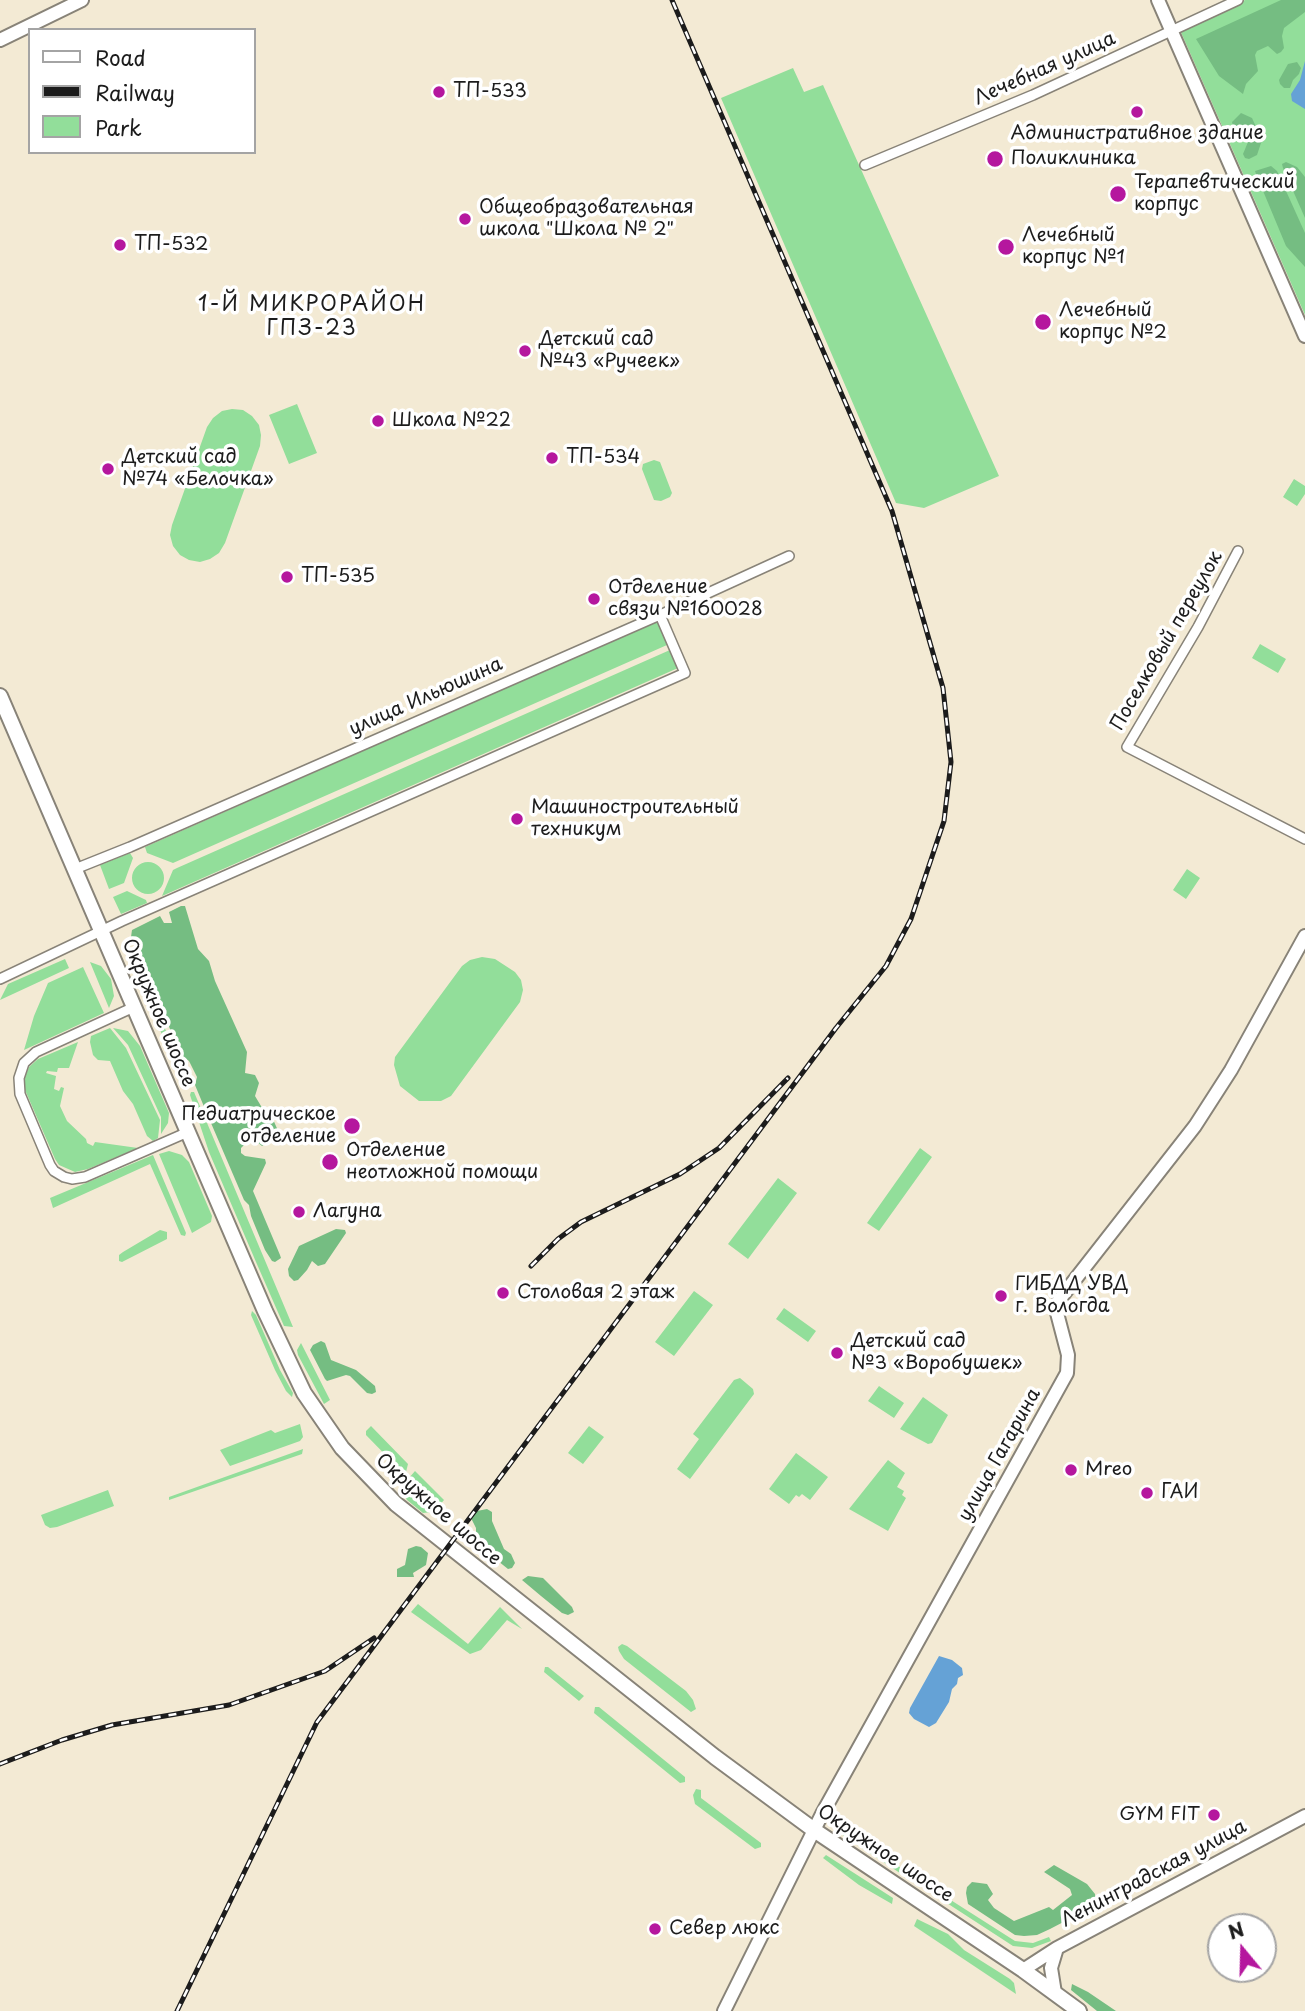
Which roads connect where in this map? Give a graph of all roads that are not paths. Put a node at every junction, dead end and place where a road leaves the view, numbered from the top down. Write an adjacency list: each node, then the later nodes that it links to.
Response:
1 (82, 0): 5 (street)
2 (1158, 0): 4 (street)
3 (1238, 0): 4 (street, Лечебная улица)
4 (1172, 31): 6 (street, Лечебная улица); 7 (street)
5 (0, 40)
6 (865, 165)
7 (1305, 336)
8 (1238, 551): 12 (street, Поселковый переулок)
9 (789, 556): 10 (street, улица Ильюшина)
10 (660, 615): 13 (street, улица Ильюшина); 14 (street)
11 (0, 696): 13 (main road, Окружное шоссе)
12 (1305, 839)
13 (75, 869): 14 (main road, Окружное шоссе)
14 (102, 930): 16 (street); 17 (main road, Окружное шоссе)
15 (1305, 936): 20 (street, улица Гагарина)
16 (0, 979)
17 (134, 1007): 18 (main road, Окружное шоссе); 18 (street)
18 (188, 1132): 20 (main road, Окружное шоссе)
19 (1305, 1816): 21 (street, Ленинградская улица)
20 (814, 1830): 22 (main road, Окружное шоссе); 24 (street, улица Гагарина)
21 (1057, 1948): 22 (street, Ленинградская улица); 23 (street)
22 (1023, 1970): 23 (main road, Окружное шоссе)
23 (1055, 1993): 25 (main road, Окружное шоссе)
24 (724, 2011)
25 (1079, 2011)

